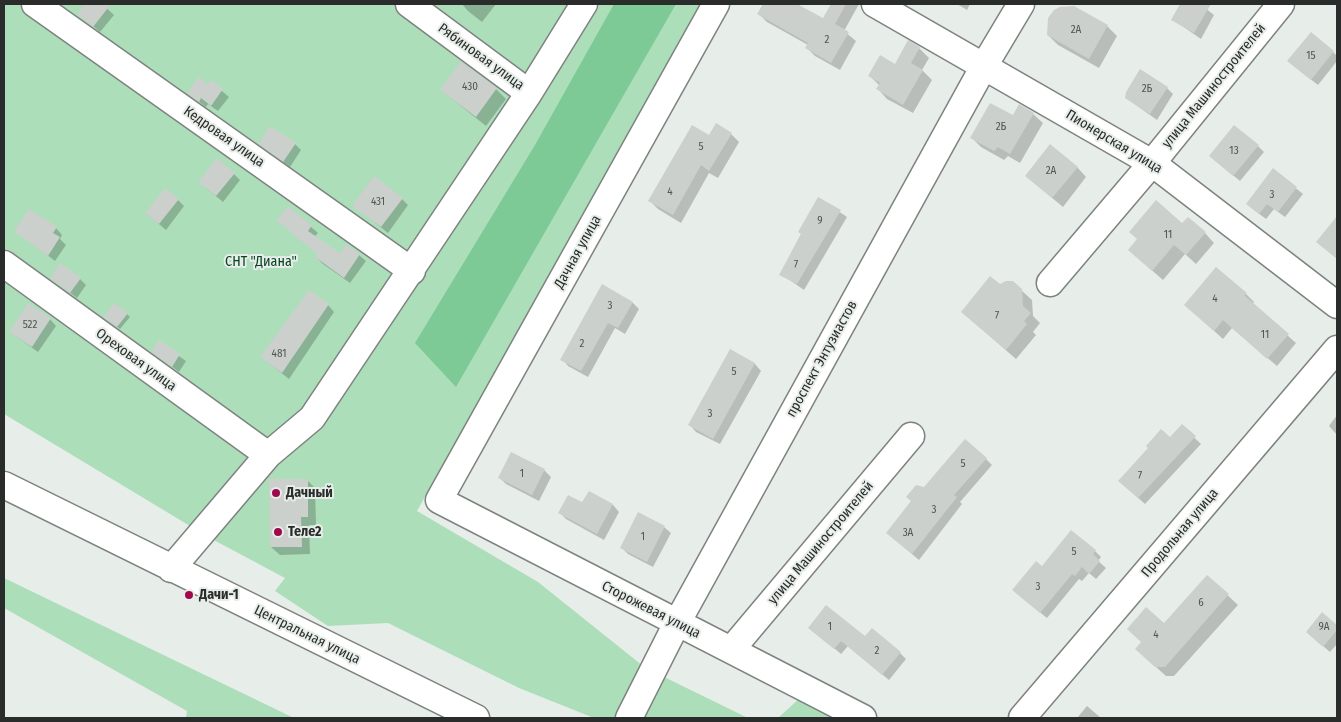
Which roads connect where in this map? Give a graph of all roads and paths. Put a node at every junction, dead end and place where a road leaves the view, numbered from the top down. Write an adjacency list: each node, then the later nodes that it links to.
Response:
1 (36, 4): 12 (street, Кедровая улица)
2 (409, 4): 9 (street, Рябиновая улица)
3 (584, 4): 9 (street)
4 (716, 4): 19 (street, Дачная улица)
5 (875, 4): 8 (street, Пионерская улица)
6 (1021, 4): 8 (street, проспект Энтузиастов)
7 (1281, 4): 10 (street, улица Машиностроителей)
8 (984, 66): 10 (street, Пионерская улица); 21 (street, проспект Энтузиастов)
9 (529, 93): 12 (street)
10 (1152, 163): 13 (street, улица Машиностроителей); 14 (street, Пионерская улица)
11 (4, 264): 17 (street, Ореховая улица)
12 (412, 271): 17 (street)
13 (1050, 283)
14 (1337, 305)
15 (1337, 349): 26 (street, Продольная улица)
16 (911, 436): 22 (street, улица Машиностроителей)
17 (268, 455): 20 (street)
18 (4, 485): 20 (street, Центральная улица)
19 (439, 500): 21 (street, Сторожевая улица)
20 (171, 569): 23 (street, Центральная улица)
21 (677, 623): 22 (street, Сторожевая улица); 24 (street, проспект Энтузиастов)
22 (731, 650): 25 (street, Сторожевая улица)
23 (476, 718)
24 (629, 718)
25 (864, 718)
26 (1022, 718)

